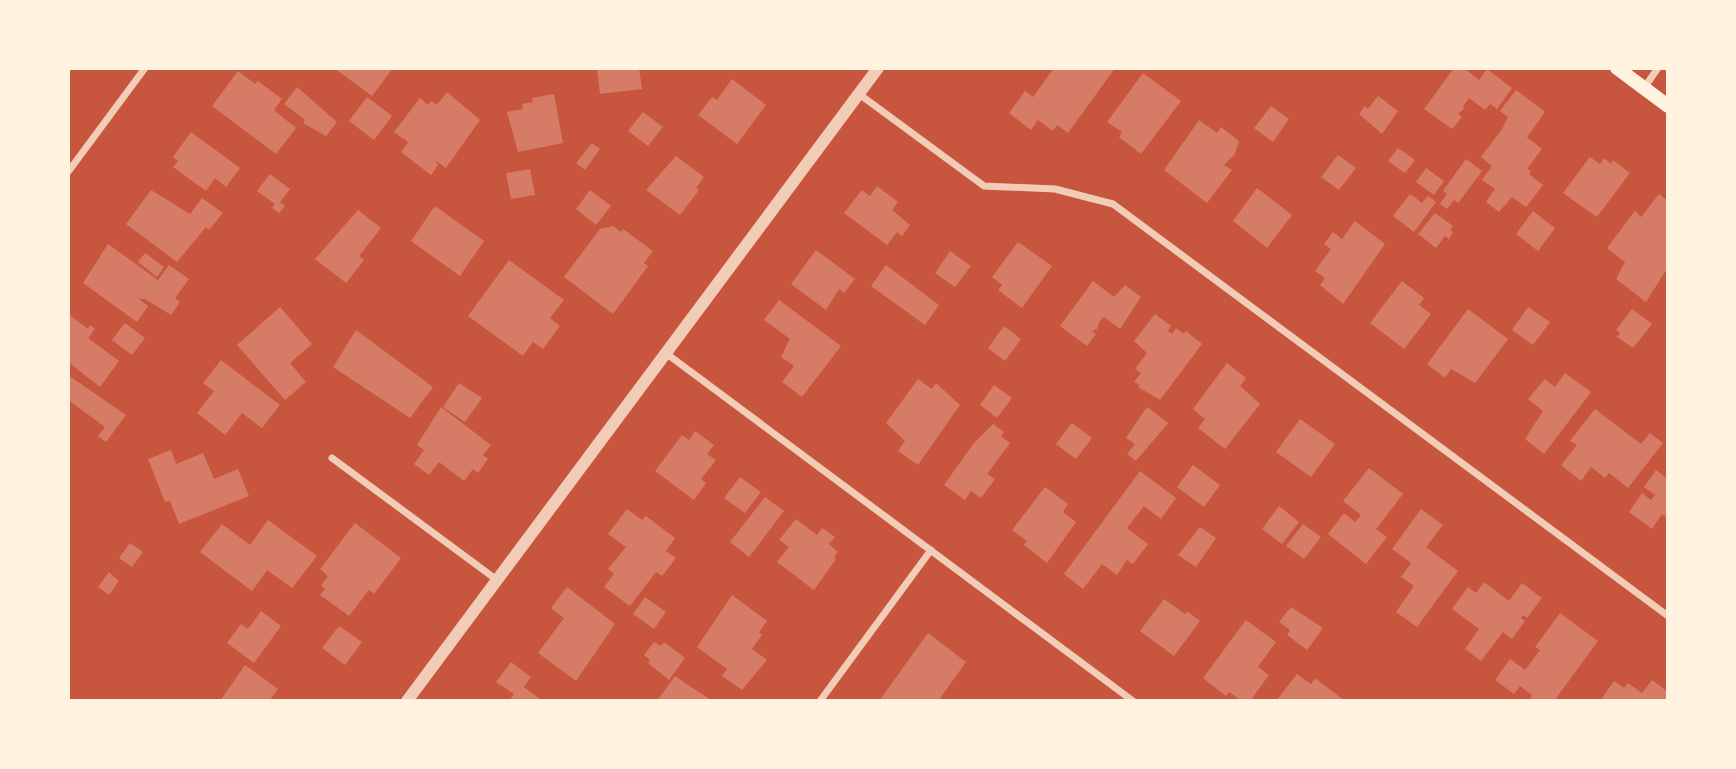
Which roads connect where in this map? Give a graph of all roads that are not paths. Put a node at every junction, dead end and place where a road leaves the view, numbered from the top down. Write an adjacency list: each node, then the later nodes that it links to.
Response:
1 (145, 68): 8 (street)
2 (878, 68): 6 (street)
3 (1616, 68): 5 (main road)
4 (1658, 68): 5 (street)
5 (1643, 88): 7 (main road)
6 (859, 94): 9 (street); 13 (street)
7 (1668, 106)
8 (68, 172)
9 (667, 354): 11 (street); 12 (street)
10 (332, 458): 12 (street)
11 (931, 550): 15 (street); 16 (street)
12 (497, 580): 14 (street)
13 (1668, 616)
14 (407, 701)
15 (820, 701)
16 (1133, 701)

